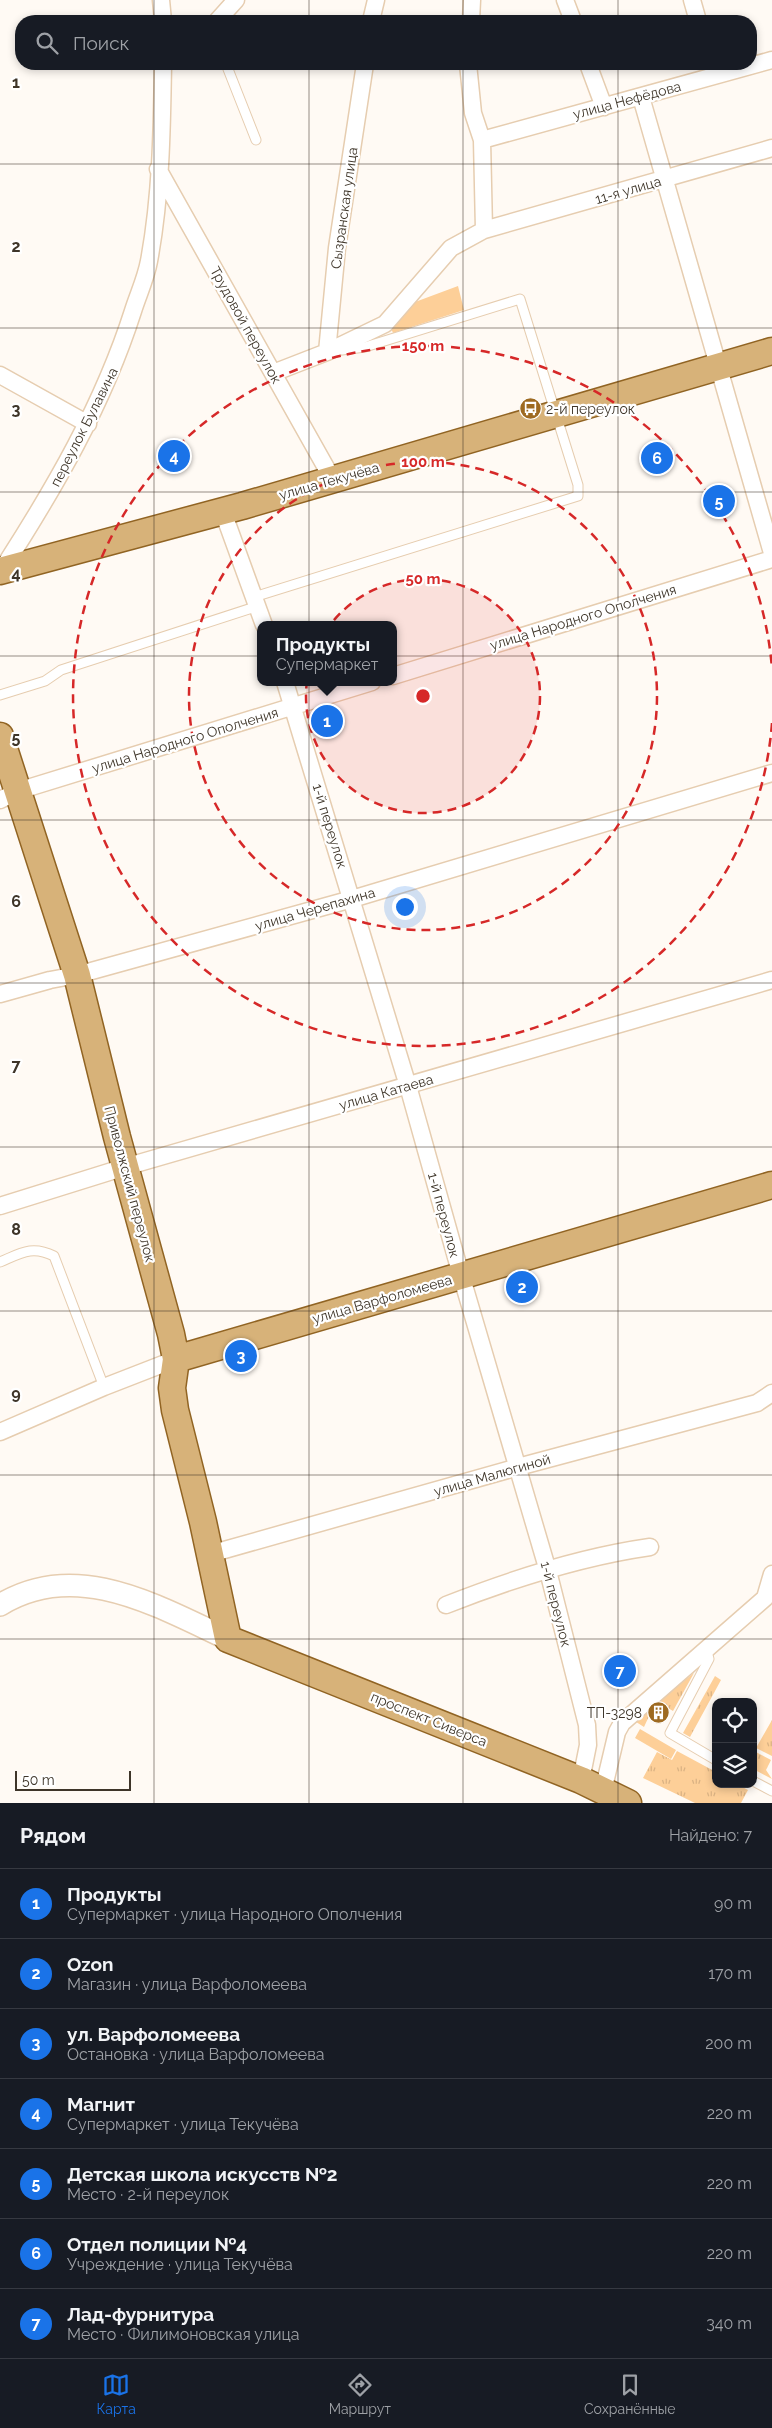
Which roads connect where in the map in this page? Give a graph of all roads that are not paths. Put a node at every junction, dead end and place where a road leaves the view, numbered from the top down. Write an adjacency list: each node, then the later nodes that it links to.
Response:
1 (161, 0): 7 (street)
2 (236, 0): 8 (street)
3 (376, 0): 9 (street)
4 (472, 0): 10 (street)
5 (565, 0): 11 (street)
6 (692, 0): 12 (street)
7 (162, 15)
8 (222, 15)
9 (373, 15)
10 (471, 15)
11 (571, 15)
12 (696, 15)
13 (772, 60): 14 (street, улица Нефёдова)
14 (757, 62)
15 (163, 70): 26 (street, переулок Булавина)
16 (228, 70): 23 (lane)
17 (364, 70): 29 (street, Сызранская улица)
18 (469, 70): 24 (street)
19 (590, 70): 22 (street)
20 (712, 70): 21 (street, улица Нефёдова)
21 (641, 97): 22 (street, улица Нефёдова); 27 (street)
22 (604, 107): 24 (street, улица Нефёдова)
23 (256, 140)
24 (482, 140): 28 (street)
25 (772, 148): 27 (street, 11-я улица)
26 (158, 170): 32 (street, Трудовой переулок); 35 (street, переулок Булавина)
27 (665, 179): 28 (street, 11-я улица); 31 (street)
28 (484, 230): 29 (street, 11-я улица)
29 (327, 352): 32 (street, 11-я улица); 34 (lane)
30 (772, 352): 31 (main road, улица Текучёва)
31 (717, 367): 34 (main road, улица Текучёва); 38 (street)
32 (273, 373): 36 (street, Трудовой переулок)
33 (0, 375): 35 (street)
34 (557, 416): 36 (main road, улица Текучёва); 41 (lane)
35 (88, 424): 40 (street, переулок Булавина)
36 (333, 480): 37 (main road, улица Текучёва)
37 (223, 512): 40 (main road, улица Текучёва); 41 (street)
38 (772, 553)
39 (772, 559): 43 (street, улица Народного Ополчения)
40 (0, 571)
41 (256, 602): 42 (street); 46 (lane)
42 (263, 621)
43 (397, 675)
44 (286, 686): 47 (street, 1-й переулок)
45 (359, 686): 47 (street, улица Народного Ополчения)
46 (0, 695)
47 (294, 706): 50 (street, улица Народного Ополчения); 51 (street, 1-й переулок)
48 (0, 736): 50 (main road, Приволжский переулок)
49 (772, 773): 51 (street, улица Черепахина)
50 (9, 796): 52 (main road, Приволжский переулок)
51 (352, 899): 52 (street, улица Черепахина); 55 (street, 1-й переулок)
52 (77, 976): 54 (street, улица Черепахина); 56 (main road, Приволжский переулок)
53 (772, 980): 55 (street, улица Катаева)
54 (0, 994)
55 (408, 1086): 56 (street, улица Катаева); 60 (street, 1-й переулок)
56 (125, 1167): 58 (street, улица Катаева); 61 (main road, Приволжский переулок)
57 (772, 1185): 60 (main road, улица Варфоломеева)
58 (0, 1206)
59 (0, 1262): 62 (lane)
60 (460, 1276): 61 (main road, улица Варфоломеева); 65 (street, 1-й переулок)
61 (176, 1359): 62 (street, улица Варфоломеева); 67 (main road, Приволжский переулок)
62 (104, 1387): 64 (street, улица Варфоломеева)
63 (772, 1392): 65 (street, улица Малюгиной)
64 (0, 1432)
65 (518, 1467): 67 (street, улица Малюгиной); 68 (street, 1-й переулок)
66 (650, 1547): 68 (street)
67 (210, 1554): 73 (main road, Приволжский переулок)
68 (548, 1571): 72 (street); 77 (street, 1-й переулок)
69 (772, 1574): 70 (street)
70 (768, 1600): 74 (street)
71 (0, 1605): 73 (street)
72 (446, 1605)
73 (228, 1639): 77 (main road, проспект Сиверса)
74 (706, 1648): 75 (lane); 77 (street)
75 (712, 1758)
76 (757, 1783): 78 (lane)
77 (592, 1785): 79 (main road, проспект Сиверса)
78 (772, 1791)
79 (628, 1803)

